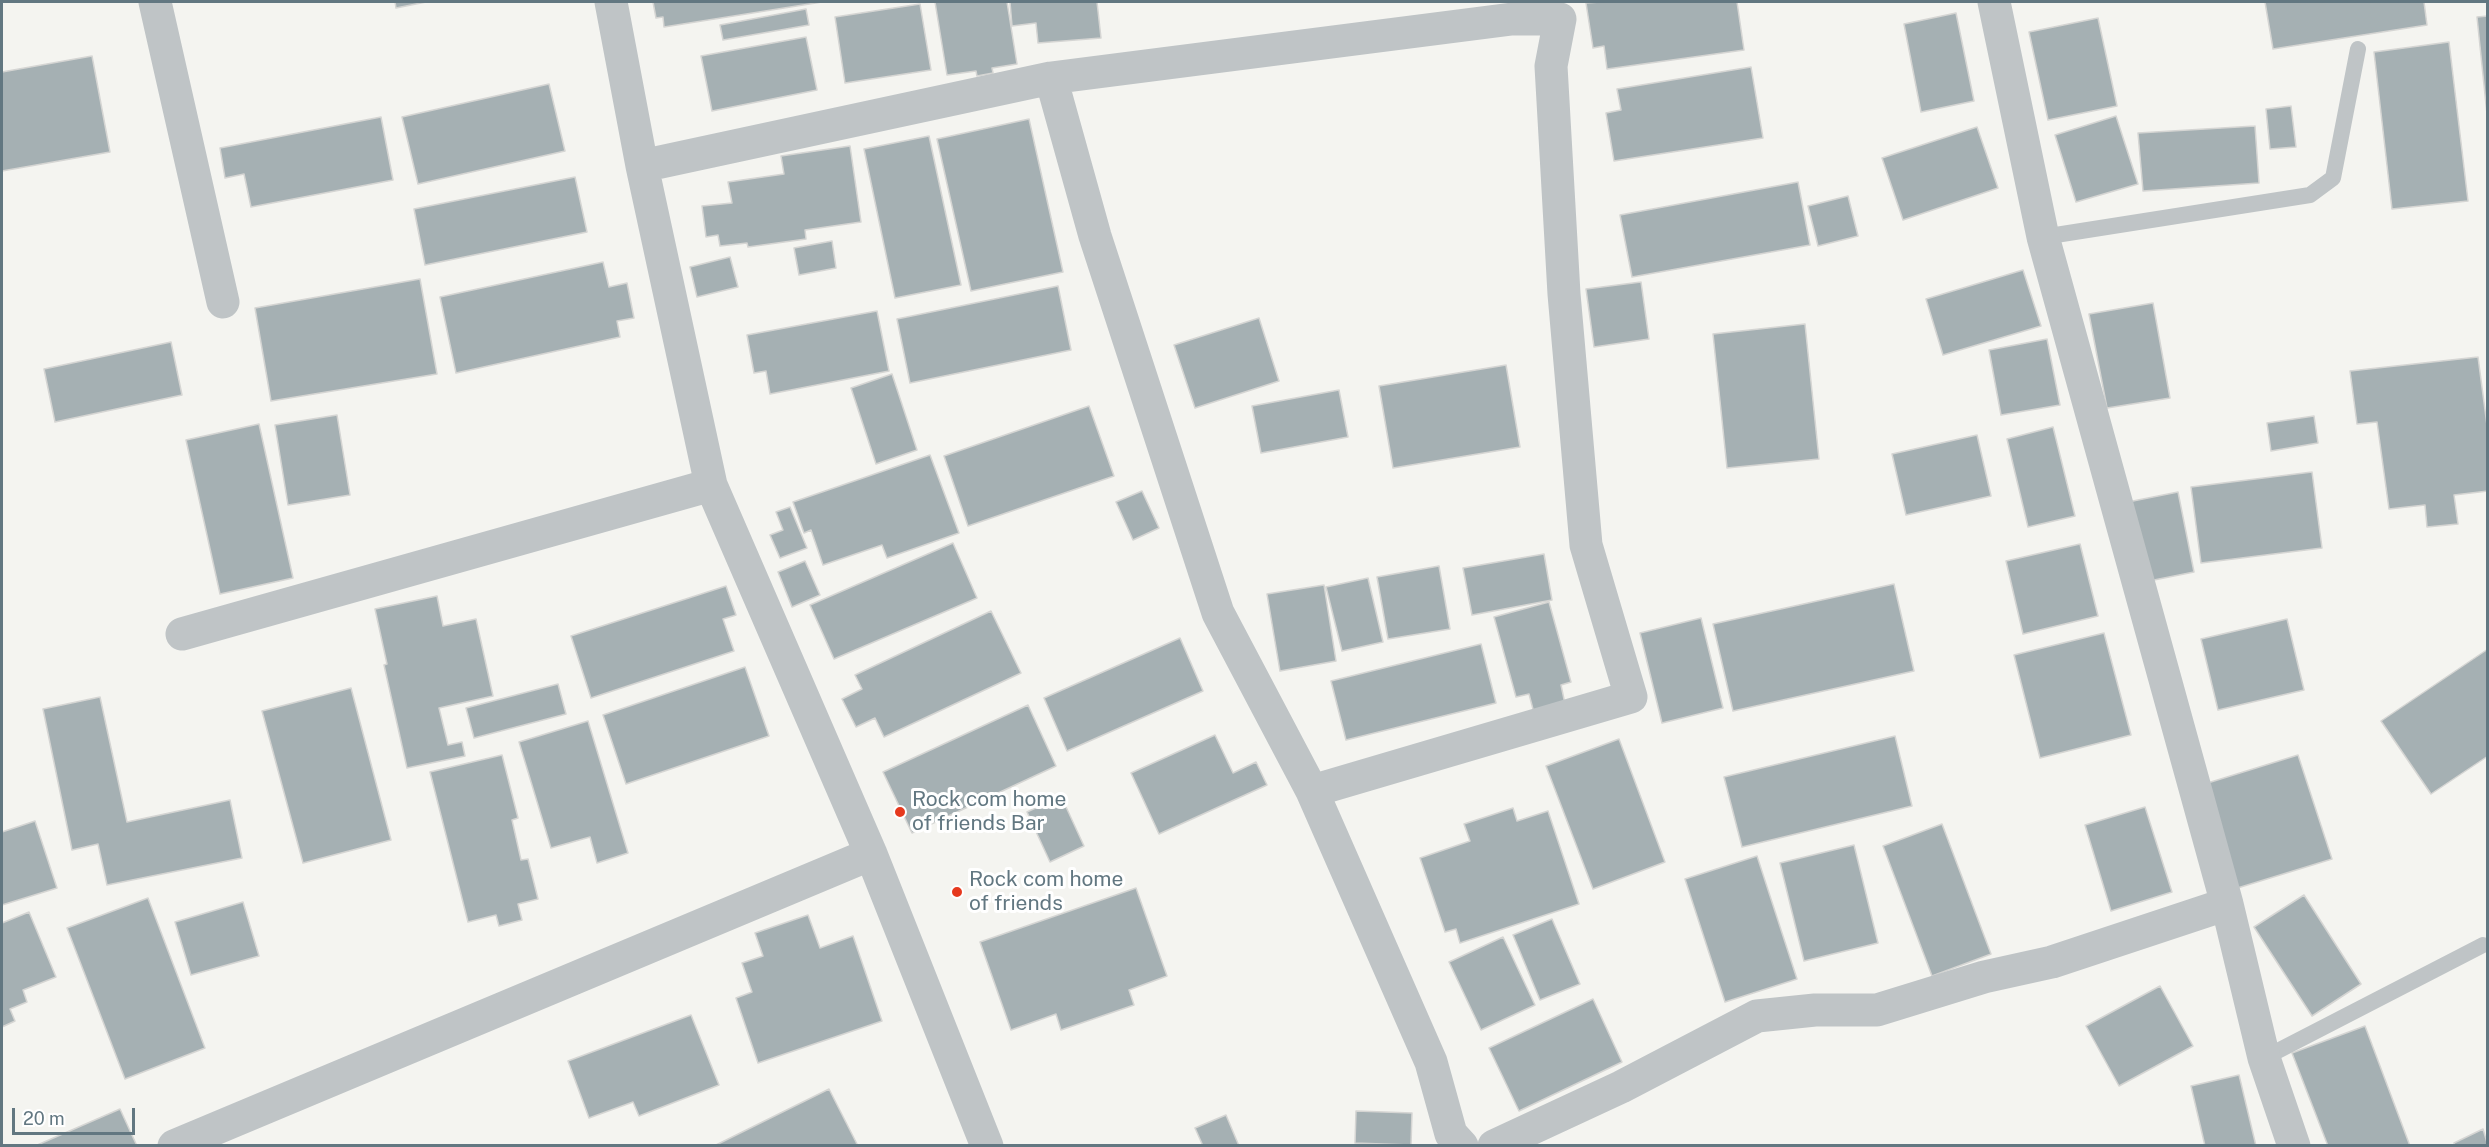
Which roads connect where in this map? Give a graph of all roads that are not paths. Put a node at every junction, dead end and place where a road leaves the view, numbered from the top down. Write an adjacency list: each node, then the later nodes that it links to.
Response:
1 (155, 2): 8 (street)
2 (612, 2): 6 (street)
3 (1994, 2): 7 (street)
4 (2358, 49): 7 (lane)
5 (1052, 78): 6 (street); 11 (street); 11 (street)
6 (642, 166): 9 (street)
7 (2043, 237): 13 (street)
8 (223, 302)
9 (711, 484): 10 (street); 12 (street)
10 (182, 634)
11 (1312, 791): 18 (street)
12 (871, 854): 16 (street); 17 (street)
13 (2227, 904): 15 (street); 19 (street)
14 (2482, 945): 15 (lane)
15 (2264, 1058): 20 (street)
16 (174, 1146)
17 (987, 1146)
18 (1462, 1146)
19 (1494, 1146)
20 (2295, 1146)

